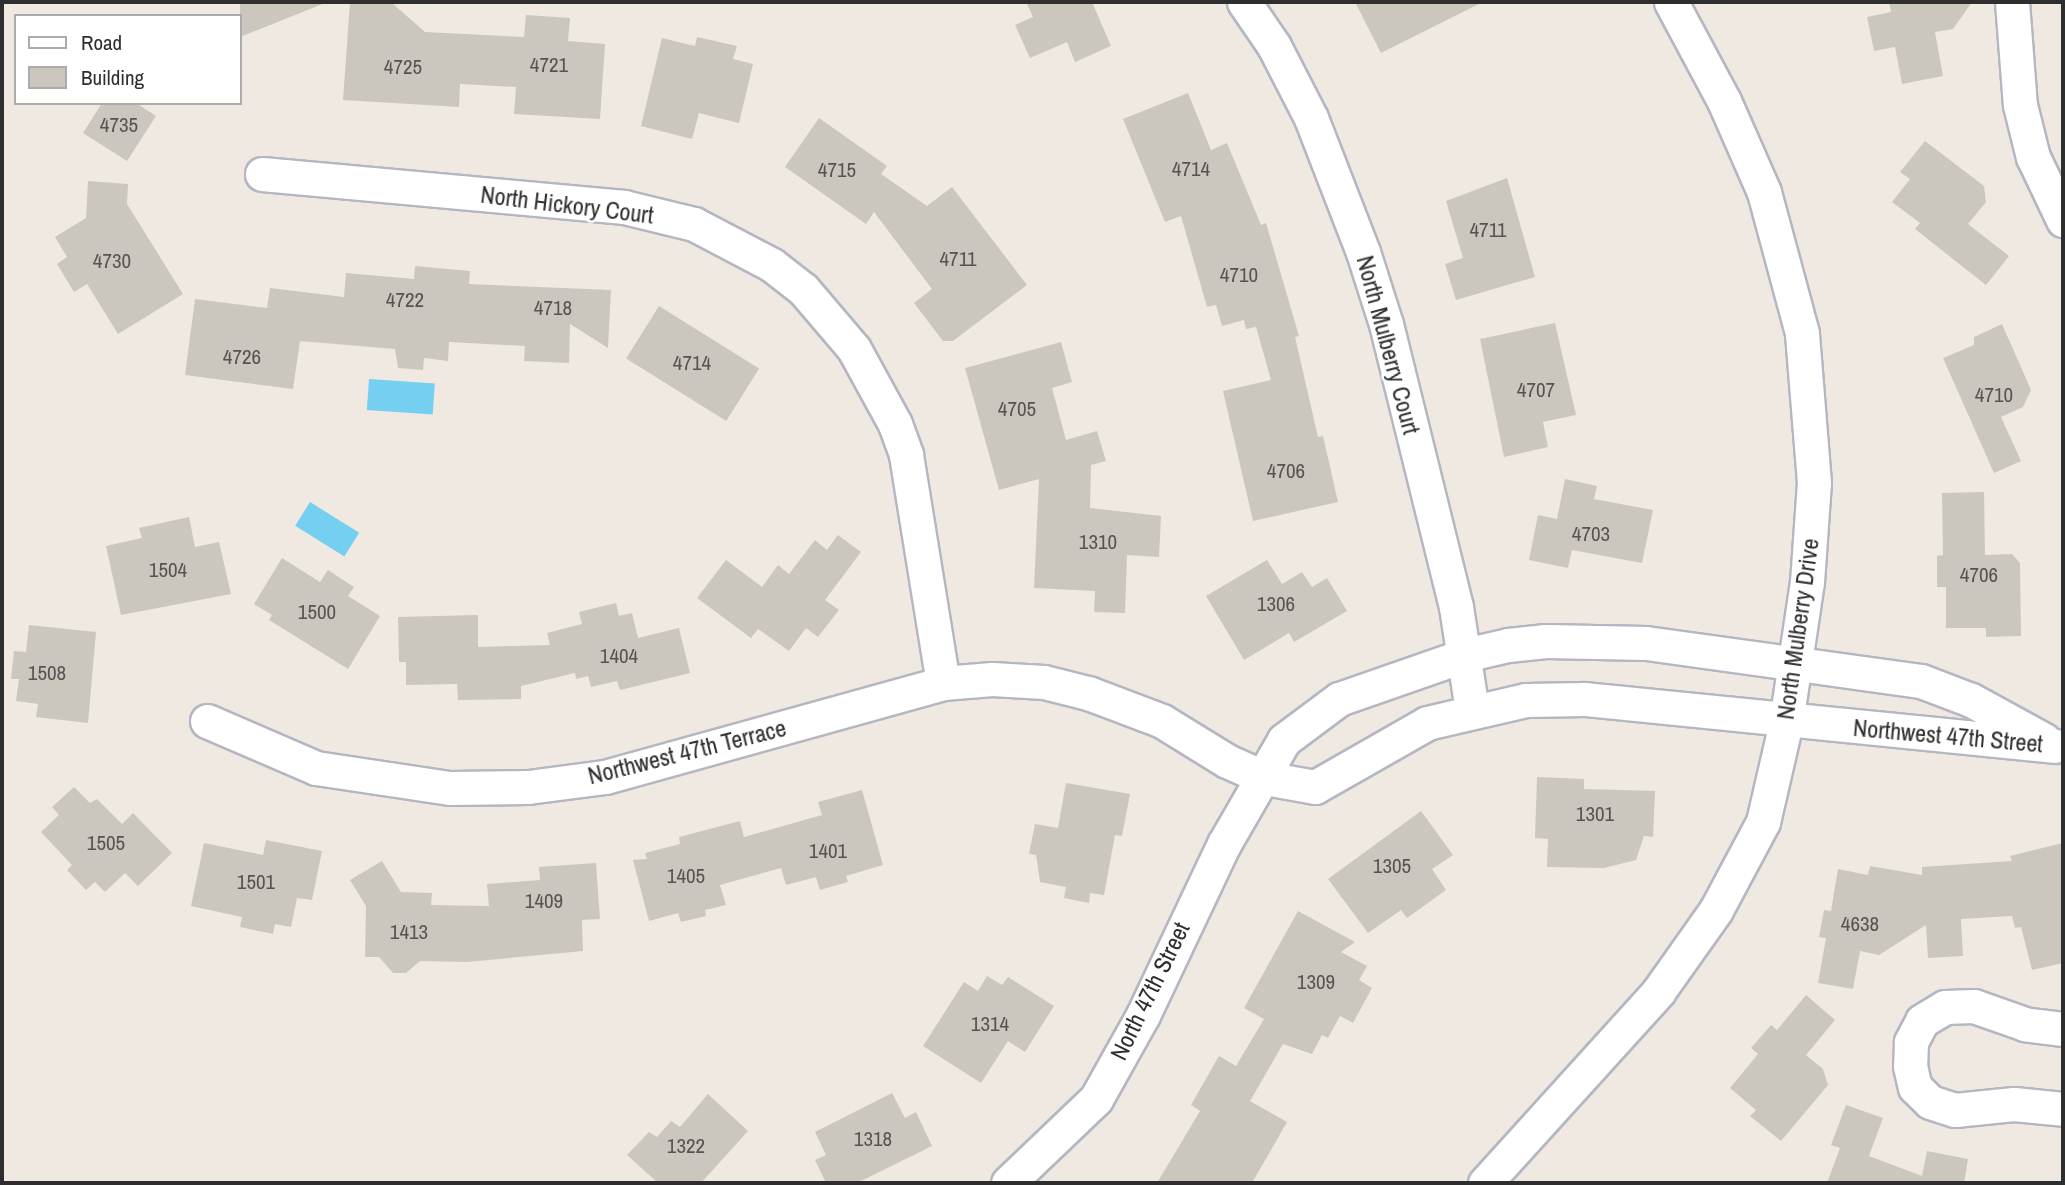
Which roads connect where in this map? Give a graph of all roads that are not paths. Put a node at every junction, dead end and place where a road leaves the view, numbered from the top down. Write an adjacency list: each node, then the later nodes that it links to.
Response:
1 (1244, 2): 6 (street, North Mulberry Court)
2 (1671, 2): 7 (street, North Mulberry Drive)
3 (2012, 2): 5 (street)
4 (262, 174): 8 (street, North Hickory Court)
5 (2063, 220)
6 (1465, 655): 7 (street, Northwest 47th Street); 10 (street, North Mulberry Court); 14 (street, Northwest 47th Street)
7 (1794, 661): 12 (street, North Mulberry Drive); 13 (street, Northwest 47th Street)
8 (943, 683): 9 (street, Northwest 47th Terrace); 11 (street, Northwest 47th Terrace)
9 (1088, 693): 14 (street, Northwest 47th Street)
10 (1472, 710): 12 (street, Northwest 47th Street); 14 (street, Northwest 47th Street)
11 (207, 721)
12 (1786, 722): 13 (street, Northwest 47th Street); 18 (street, North Mulberry Drive)
13 (2060, 742)
14 (1265, 778): 17 (street, North 47th Street)
15 (2063, 1029): 16 (street)
16 (2063, 1108)
17 (1008, 1183)
18 (1485, 1183)

